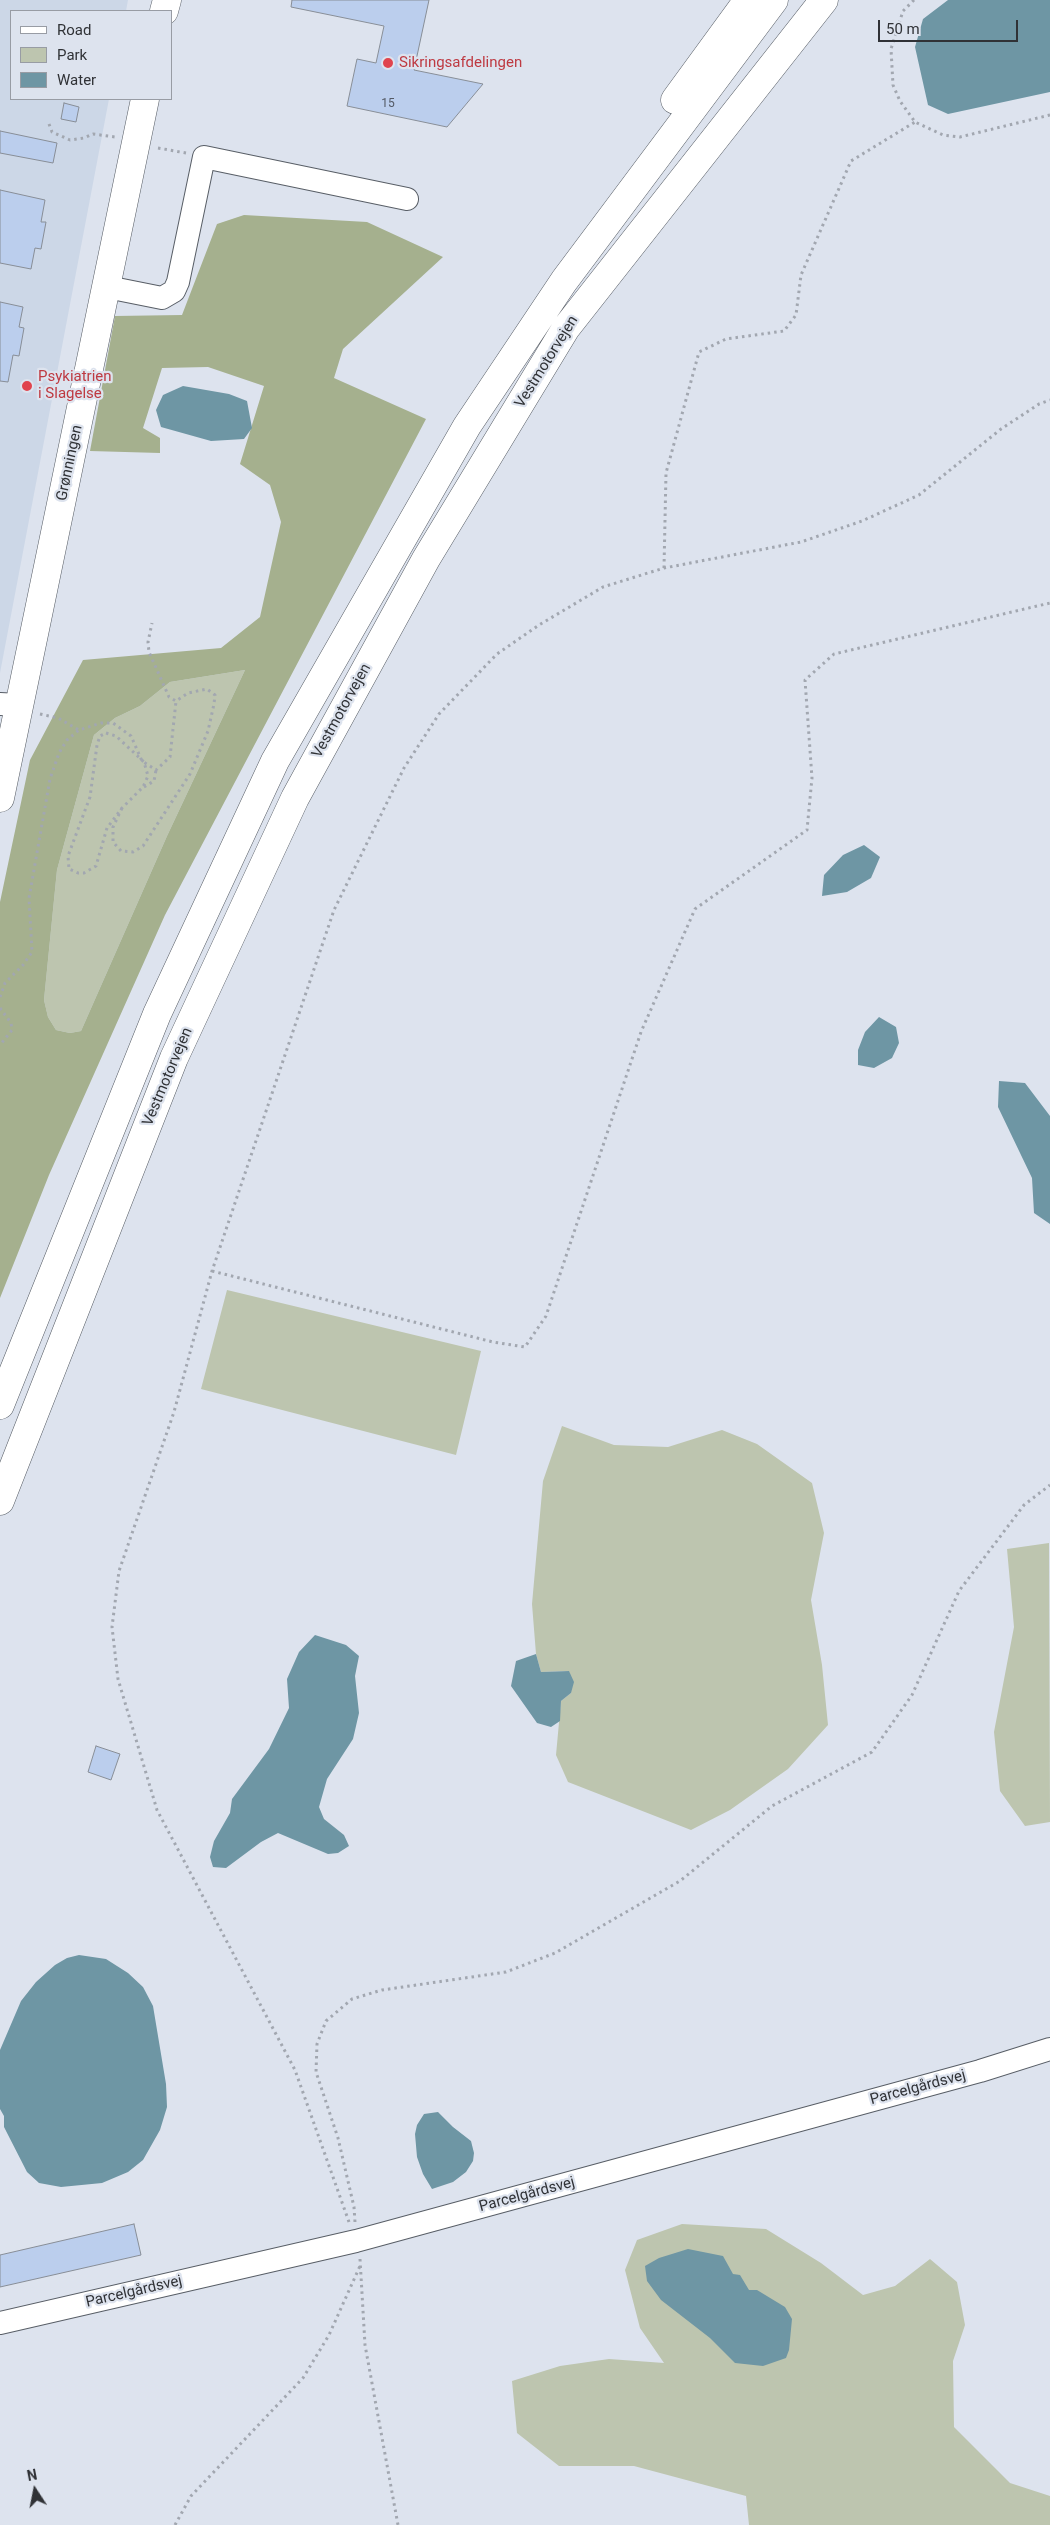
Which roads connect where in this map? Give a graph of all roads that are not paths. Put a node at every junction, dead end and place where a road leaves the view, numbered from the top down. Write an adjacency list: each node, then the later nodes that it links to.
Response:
1 (748, 0): 9 (main road)
2 (774, 0): 9 (main road, Vestmotorvejen)
3 (824, 0): 5 (main road, Vestmotorvejen)
4 (835, 0): 5 (main road)
5 (798, 30): 13 (main road, Vestmotorvejen)
6 (145, 100): 8 (main road, Grønningen)
7 (407, 199): 8 (street)
8 (107, 287): 10 (main road, Grønningen)
9 (467, 426): 12 (main road, Vestmotorvejen)
10 (18, 707): 11 (main road, Grønningen)
11 (0, 798)
12 (0, 1405)
13 (0, 1501)
14 (1050, 2049): 15 (street, Parcelgårdsvej)
15 (0, 2323)

